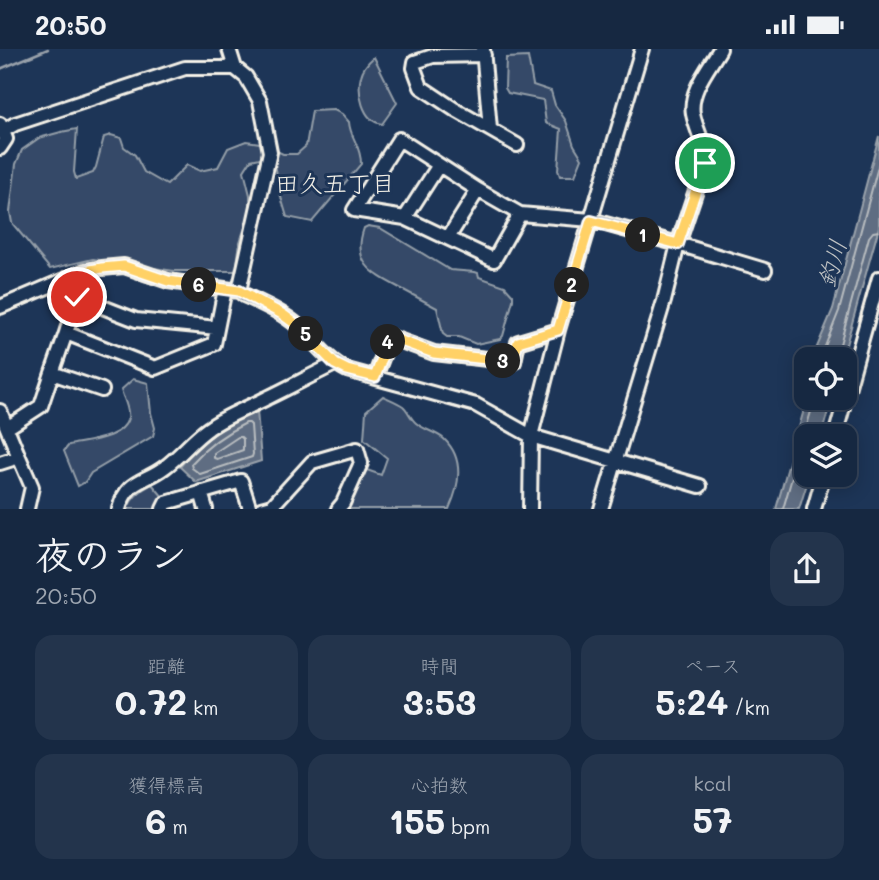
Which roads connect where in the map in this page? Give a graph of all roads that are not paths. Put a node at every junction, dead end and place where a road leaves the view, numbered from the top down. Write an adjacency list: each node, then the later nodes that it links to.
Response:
1 (642, 49): 13 (street)
2 (720, 49): 15 (street)
3 (483, 52): 6 (street); 6 (street)
4 (233, 55): 5 (street); 20 (street)
5 (2, 127): 8 (street)
6 (490, 129): 7 (street)
7 (517, 145)
8 (0, 148)
9 (439, 165): 10 (street); 12 (street); 12 (street)
10 (478, 190): 11 (street); 14 (street)
11 (520, 214): 13 (street); 14 (street)
12 (405, 218): 14 (street)
13 (591, 221): 15 (street); 24 (street)
14 (448, 238)
15 (678, 244): 16 (street); 35 (street)
16 (765, 270)
17 (85, 271): 19 (street); 21 (street); 22 (street)
18 (879, 278): 31 (street)
19 (225, 289): 20 (street); 23 (street)
20 (239, 291): 26 (street)
21 (77, 297): 23 (street); 25 (street)
22 (0, 307)
23 (217, 328): 25 (street)
24 (558, 330): 28 (street); 33 (street)
25 (66, 333): 27 (street)
26 (335, 364): 28 (street); 41 (street)
27 (52, 373): 29 (street); 32 (street)
28 (375, 377): 33 (street)
29 (102, 390)
30 (0, 411): 32 (street)
31 (838, 424)
32 (7, 428): 34 (street)
33 (531, 436): 35 (street); 47 (street)
34 (19, 457): 36 (street); 40 (street)
35 (615, 461): 37 (street); 48 (street)
36 (0, 463)
37 (700, 486)
38 (820, 487): 49 (street)
39 (201, 492): 42 (street); 43 (street); 44 (street)
40 (27, 509)
41 (119, 509)
42 (163, 509)
43 (206, 509)
44 (250, 509)
45 (261, 509): 46 (street)
46 (338, 509)
47 (530, 509)
48 (601, 509)
49 (814, 509)

